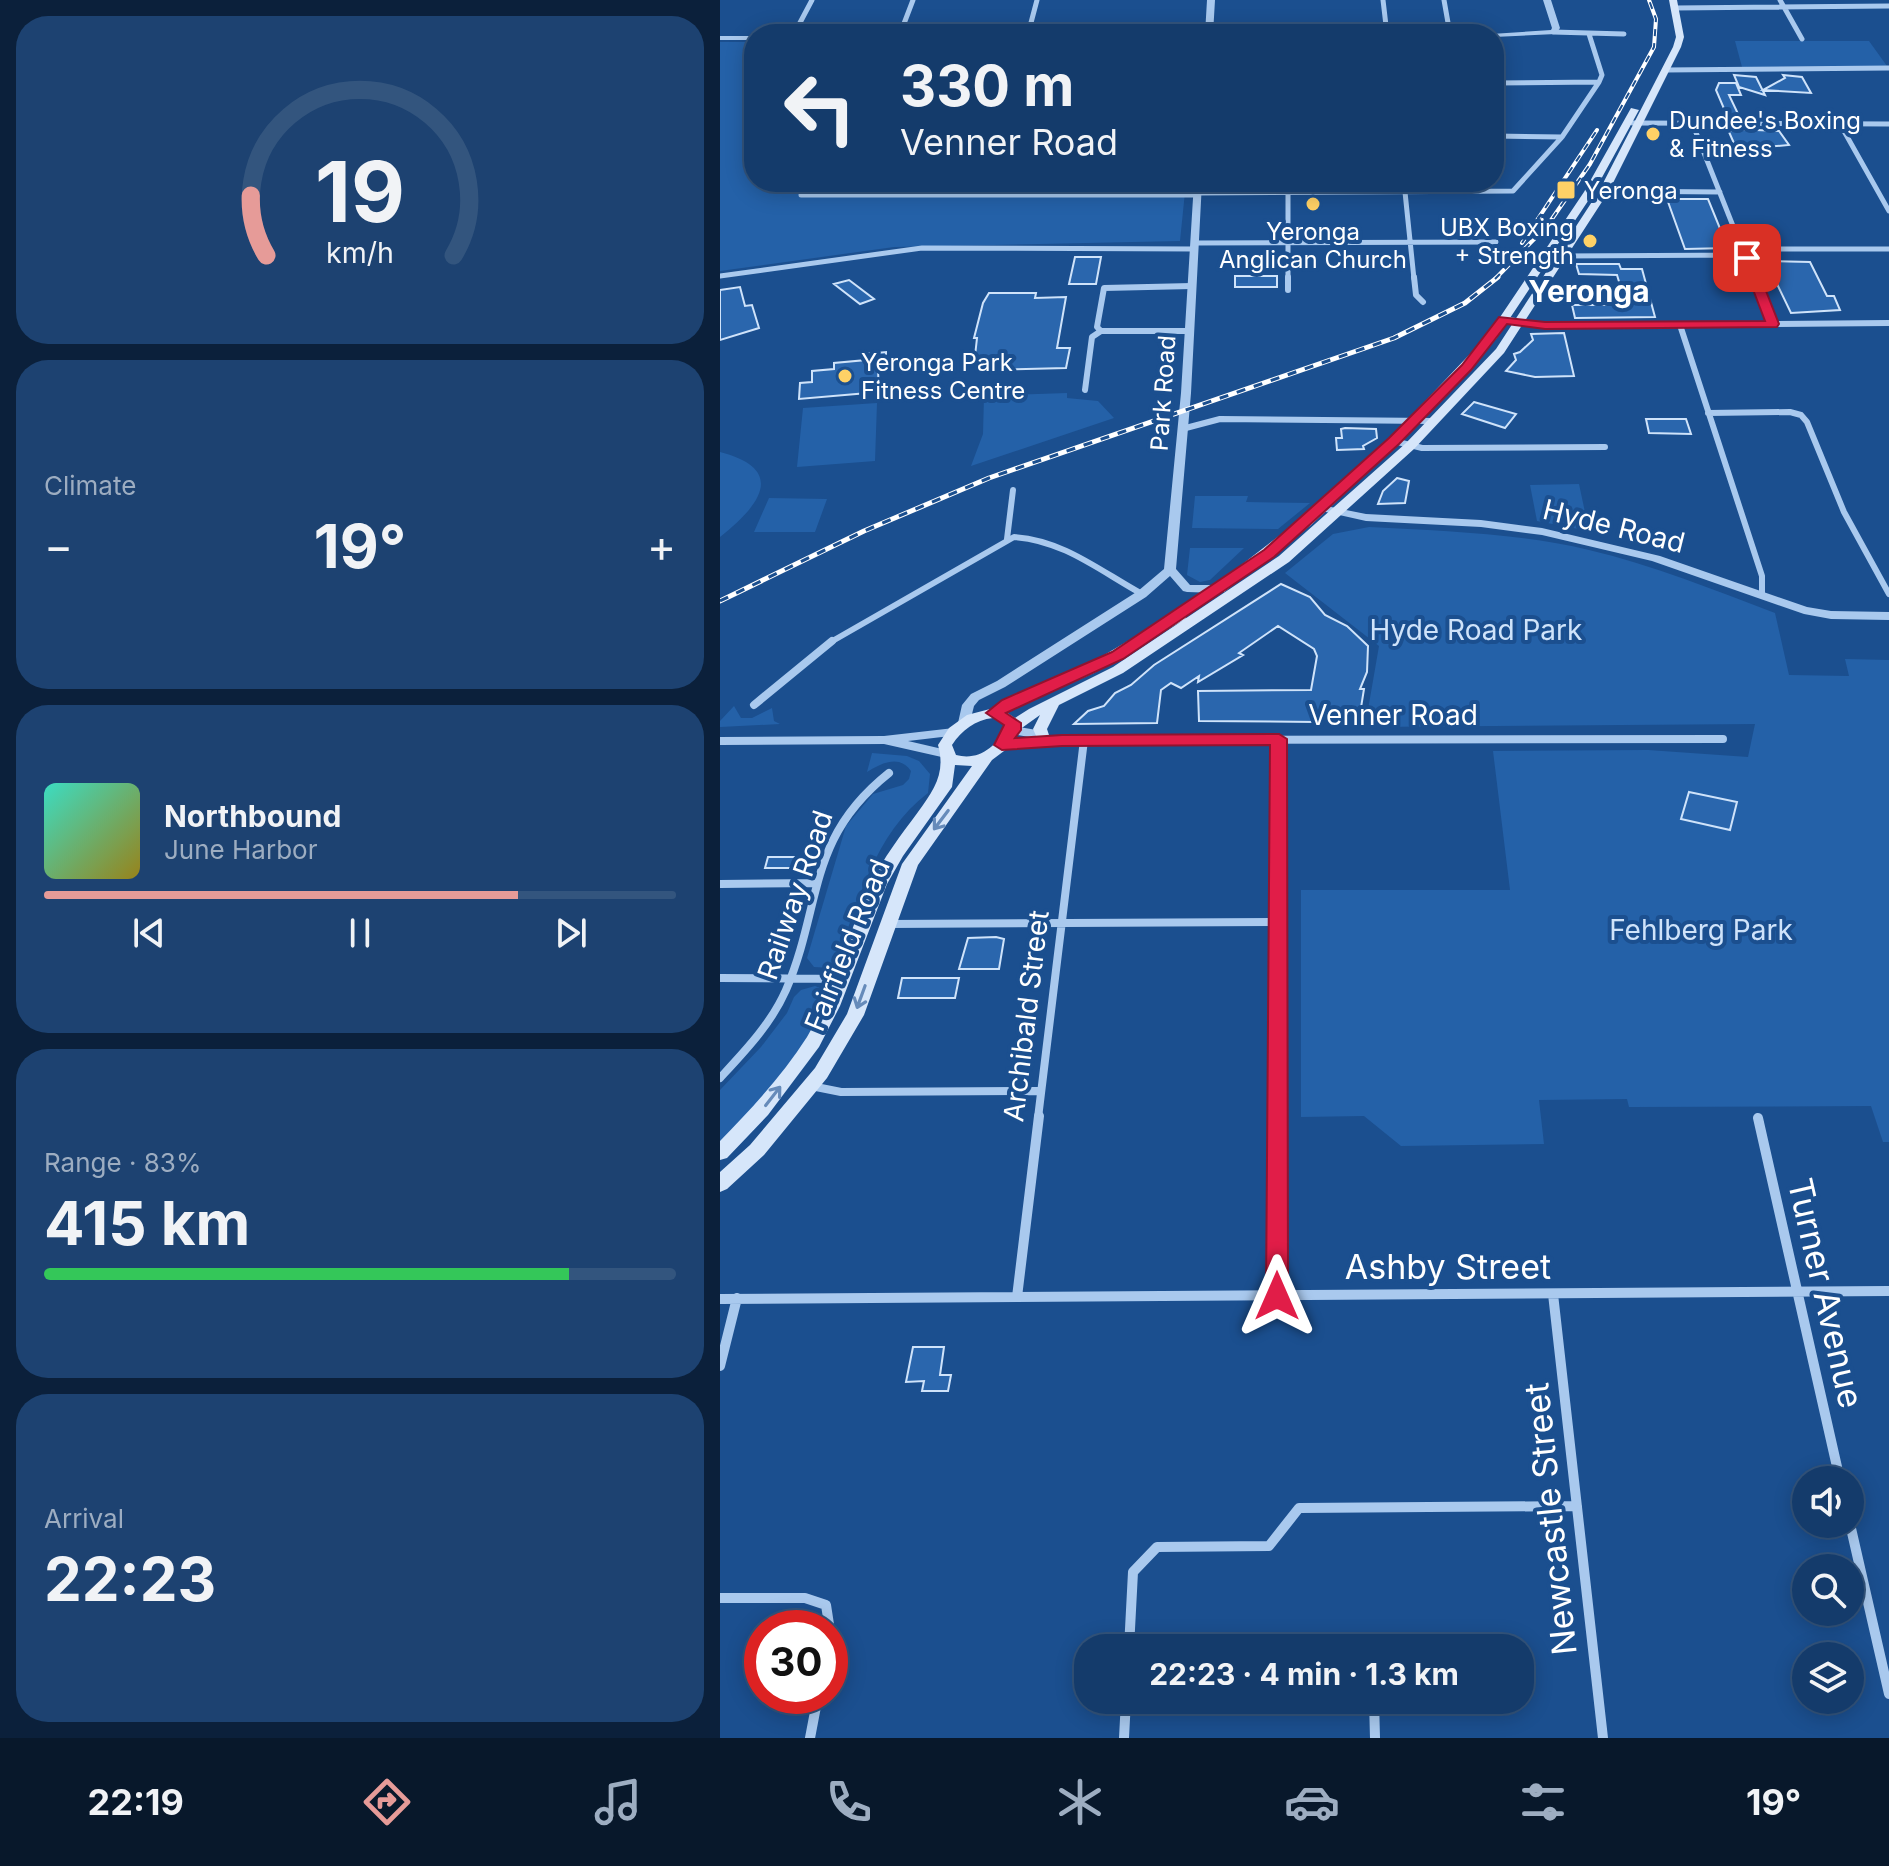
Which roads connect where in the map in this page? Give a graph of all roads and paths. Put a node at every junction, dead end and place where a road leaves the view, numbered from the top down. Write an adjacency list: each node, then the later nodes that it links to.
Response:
1 (812, 0): 13 (street)
2 (913, 0): 14 (street)
3 (1037, 0): 15 (street)
4 (1211, 0): 16 (street)
5 (1383, 0): 17 (street)
6 (1444, 0): 18 (street)
7 (1547, 0): 19 (street)
8 (1664, 0): 30 (main road)
9 (1780, 0): 12 (street)
10 (1674, 4): 12 (street); 27 (main road)
11 (1889, 6): 12 (street)
12 (1784, 7): 25 (street)
13 (799, 24)
14 (904, 24)
15 (1031, 24)
16 (1210, 24)
17 (1386, 24)
18 (1448, 24)
19 (1553, 32): 20 (street); 21 (street)
20 (1504, 34)
21 (1589, 34): 22 (street); 28 (street)
22 (1624, 34)
23 (720, 38): 24 (street)
24 (744, 38)
25 (1802, 39)
26 (1889, 68): 27 (street)
27 (1665, 70): 30 (main road)
28 (1599, 82): 29 (street); 35 (street)
29 (1504, 83)
30 (1633, 123): 33 (street); 36 (main road); 56 (main road)
31 (1840, 124): 32 (street); 33 (street); 43 (street)
32 (1889, 124)
33 (1693, 125): 41 (street)
34 (1504, 136): 35 (street)
35 (1562, 137): 40 (street)
36 (1604, 191): 41 (street); 50 (main road)
37 (1039, 192): 42 (street)
38 (1198, 192): 47 (street, Park Road)
39 (1288, 192): 40 (street); 46 (street)
40 (1405, 192): 44 (street)
41 (1720, 192): 49 (street)
42 (801, 195)
43 (1889, 211)
44 (1410, 242): 45 (street); 46 (street); 55 (street)
45 (1496, 242)
46 (1288, 243): 47 (street); 54 (street)
47 (1195, 246): 52 (street); 53 (street, Park Road)
48 (1886, 249): 49 (street); 51 (street)
49 (1744, 252): 50 (street); 59 (street)
50 (1561, 256): 57 (main road)
51 (1889, 258)
52 (720, 276)
53 (1192, 286): 61 (street); 62 (street, Park Road)
54 (1288, 290)
55 (1423, 302)
56 (1504, 319): 57 (street); 65 (main road)
57 (1518, 322): 60 (street); 66 (main road)
58 (1889, 323): 59 (street)
59 (1772, 324): 60 (street)
60 (1680, 325): 64 (street)
61 (1101, 331): 62 (street); 63 (street)
62 (1189, 331): 67 (street, Park Road)
63 (1085, 390)
64 (1708, 413): 78 (street); 79 (street)
65 (1415, 419): 66 (street); 67 (street); 68 (main road)
66 (1432, 421): 69 (main road)
67 (1182, 429): 75 (street, Park Road)
68 (1394, 441): 69 (street); 72 (main road)
69 (1410, 446): 70 (street); 73 (main road)
70 (1605, 447)
71 (1013, 490): 74 (street)
72 (1321, 508): 73 (street, Hyde Road); 76 (main road)
73 (1337, 513): 78 (street, Hyde Road); 82 (main road)
74 (1007, 539): 77 (street); 83 (street)
75 (1170, 570): 76 (street); 77 (street)
76 (1219, 589): 84 (main road)
77 (1142, 594): 81 (street)
78 (1762, 594): 80 (street, Hyde Road)
79 (1889, 594)
80 (1889, 616)
81 (1001, 684): 84 (street); 85 (street)
82 (1053, 703): 86 (main road); 87 (main road)
83 (754, 705)
84 (990, 713): 85 (main road); 86 (main road)
85 (959, 727): 90 (street); 95 (main road, Fairfield Road)
86 (1013, 729): 87 (street, Venner Road); 94 (main road, Fairfield Road)
87 (1042, 735): 91 (street, Venner Road)
88 (1279, 739): 89 (street, Venner Road); 92 (street, Venner Road); 100 (street)
89 (1723, 739)
90 (884, 740): 93 (street); 95 (street)
91 (1062, 740): 92 (street, Venner Road); 94 (street, Venner Road)
92 (1084, 740): 101 (street, Archibald Street)
93 (720, 741)
94 (1002, 745): 96 (main road, Fairfield Road)
95 (948, 756): 96 (main road); 105 (main road, Fairfield Road)
96 (987, 757): 102 (main road, Fairfield Road, one-way to 102)
97 (889, 773): 98 (street, Railway Road)
98 (817, 883): 99 (street); 104 (street, Railway Road)
99 (720, 884)
100 (1278, 922): 101 (street); 115 (street)
101 (1062, 923): 102 (street); 108 (street, Archibald Street)
102 (888, 924): 107 (main road, Fairfield Road, one-way to 107)
103 (720, 978): 104 (street)
104 (791, 978): 105 (street); 106 (street, Railway Road)
105 (842, 979): 110 (main road, Fairfield Road, one-way to 105)
106 (720, 1078)
107 (811, 1086): 108 (street); 111 (main road, Fairfield Road)
108 (1041, 1091): 116 (street, Archibald Street)
109 (1758, 1118): 113 (street, Turner Avenue)
110 (720, 1153)
111 (720, 1184)
112 (1889, 1291): 113 (street, Ashby Street)
113 (1797, 1292): 114 (street, Ashby Street); 120 (street, Turner Avenue)
114 (1553, 1294): 115 (street, Ashby Street); 121 (street, Newcastle Street)
115 (1277, 1296): 116 (street, Ashby Street)
116 (1017, 1297): 117 (street, Ashby Street)
117 (737, 1298): 118 (street, Ashby Street); 119 (street)
118 (720, 1299)
119 (720, 1366)
120 (1837, 1466)
121 (1577, 1506): 125 (street); 133 (street, Newcastle Street)
122 (1853, 1538): 126 (street)
123 (720, 1598): 124 (street)
124 (827, 1610)
125 (1130, 1634)
126 (1889, 1694)
127 (815, 1714): 130 (street)
128 (1125, 1714): 131 (street)
129 (1374, 1714): 132 (street)
130 (810, 1738)
131 (1124, 1738)
132 (1375, 1738)
133 (1603, 1738)

